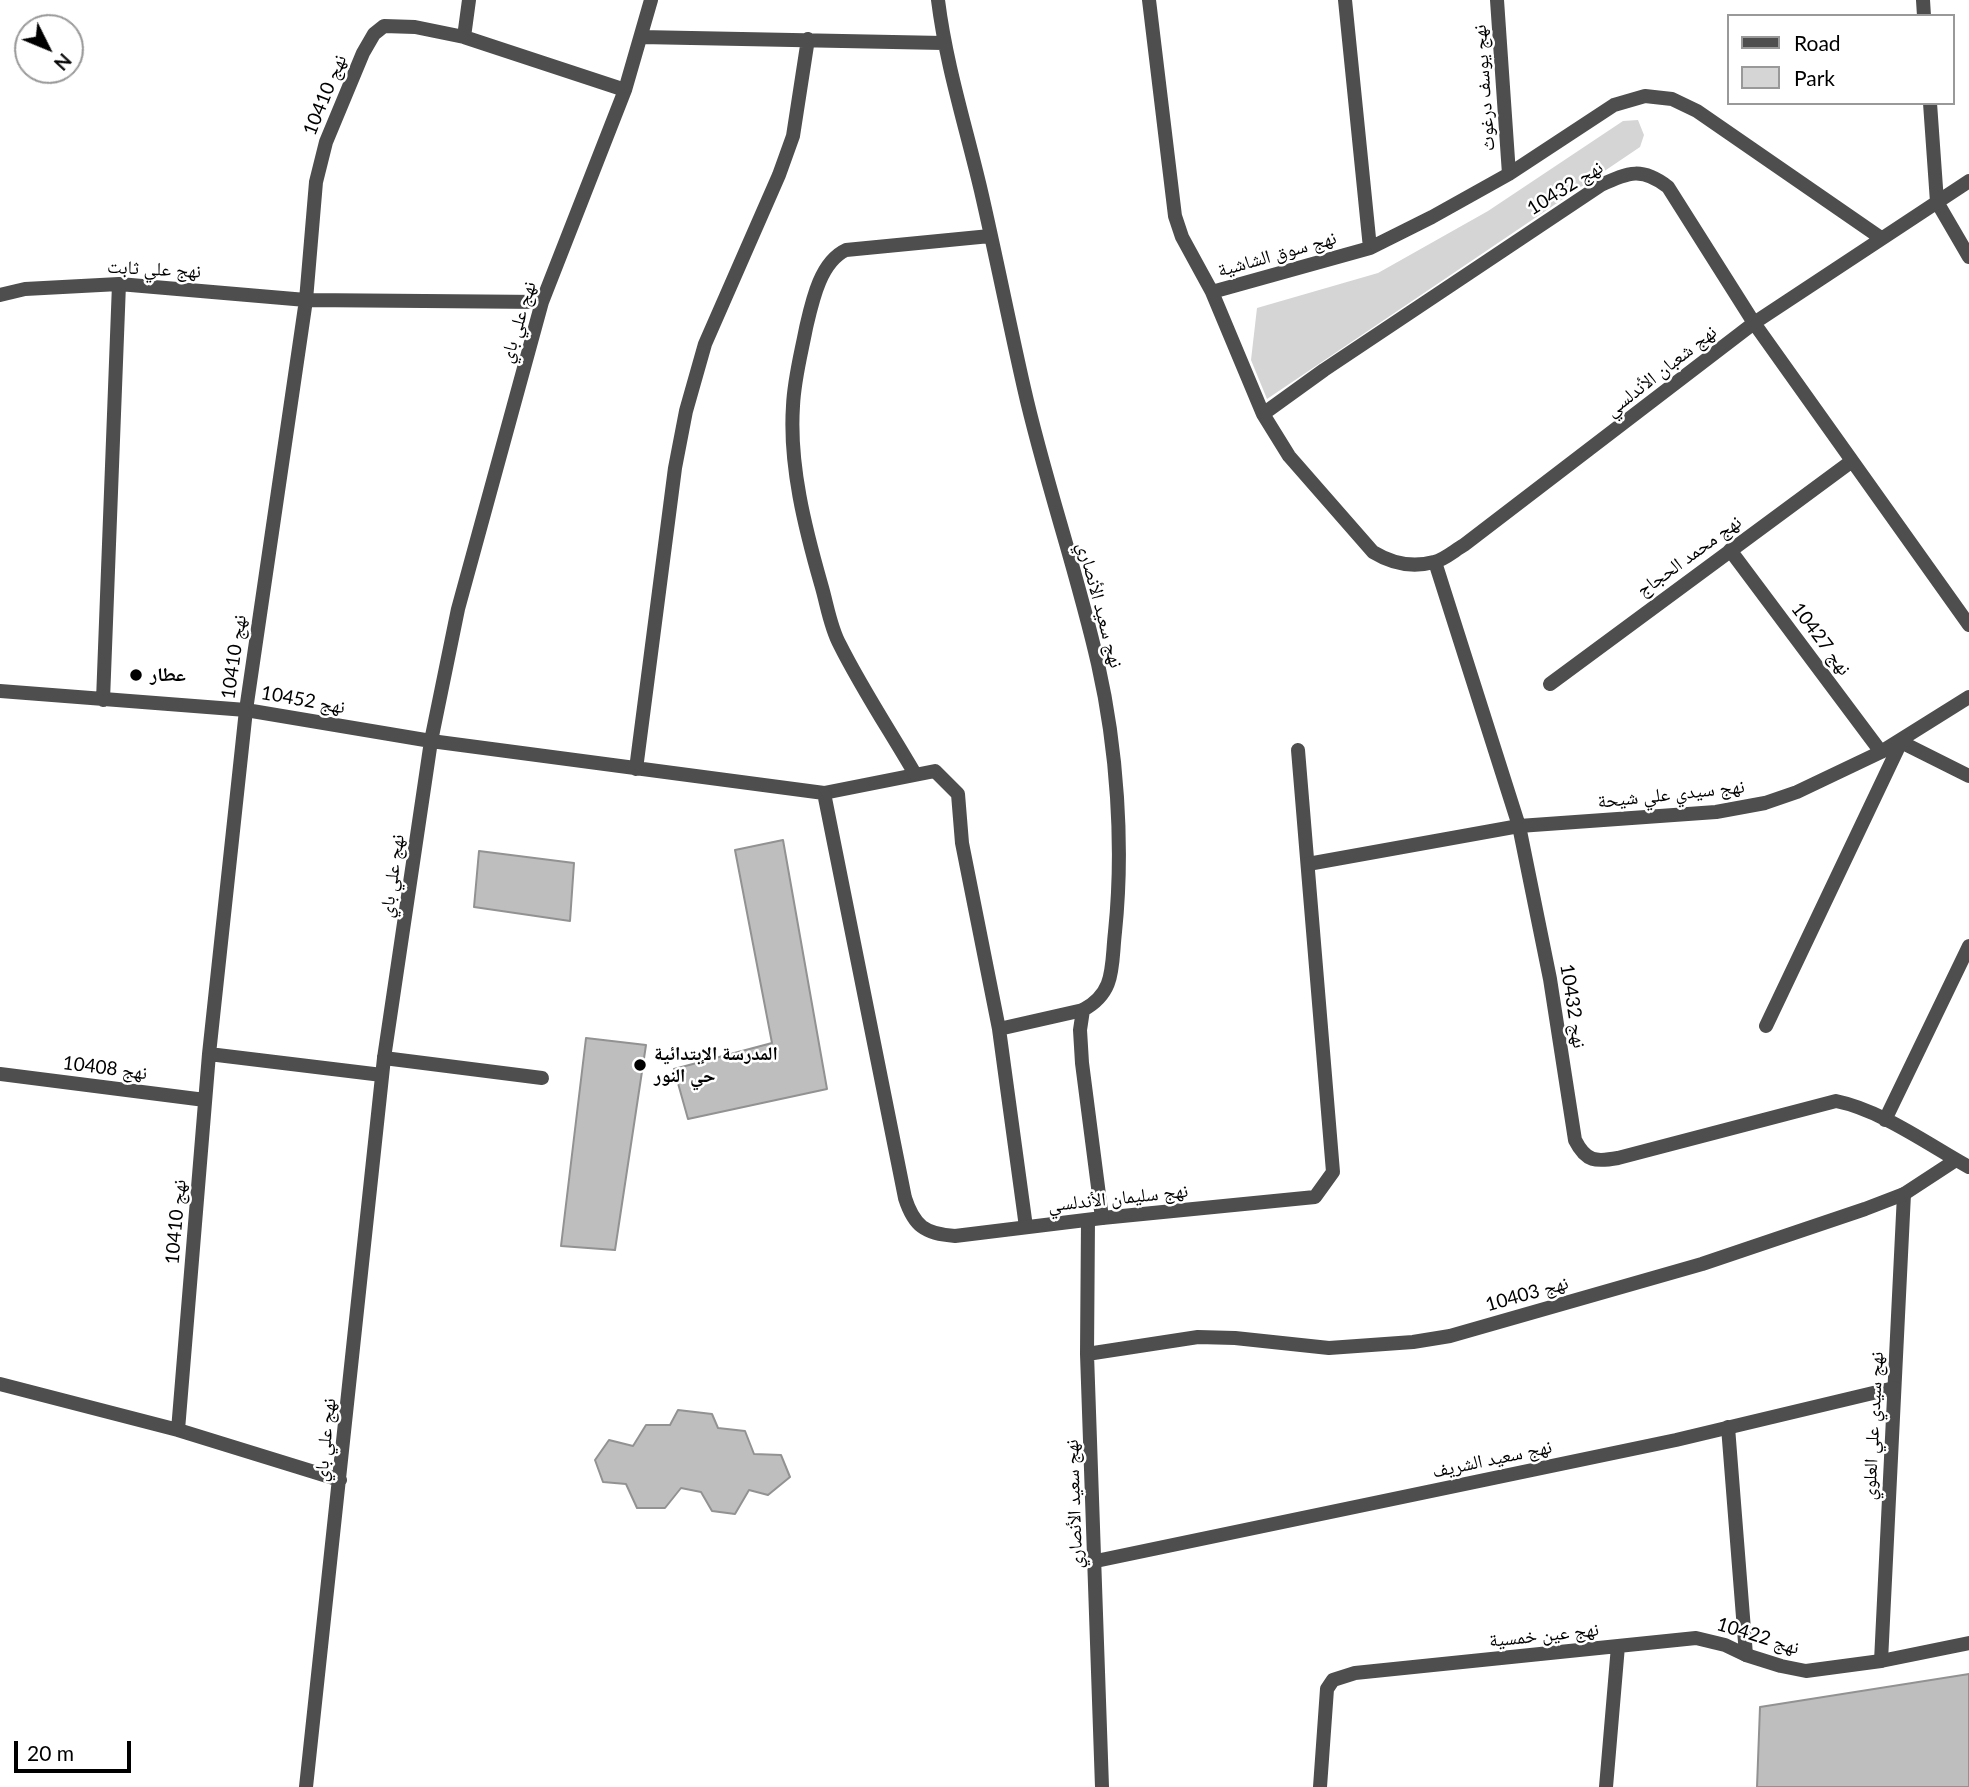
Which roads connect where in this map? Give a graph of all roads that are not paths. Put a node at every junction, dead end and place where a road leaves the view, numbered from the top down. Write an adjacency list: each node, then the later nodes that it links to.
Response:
1 (469, 0): 7 (street)
2 (651, 0): 8 (street, نهج علي باي)
3 (938, 0): 10 (street, نهج سعيد الأنصاري)
4 (1149, 0): 21 (street, نهج سوق الشاشية)
5 (1345, 0): 18 (street)
6 (1497, 0): 13 (street, نهج يوسف درغوث)
7 (464, 37): 11 (street, نهج 10410); 23 (street, نهج 10410)
8 (641, 37): 9 (street); 11 (street, نهج علي باي)
9 (808, 39): 10 (street); 40 (street)
10 (943, 43): 16 (street, نهج سعيد الأنصاري)
11 (625, 90): 24 (street, نهج علي باي)
12 (1930, 105): 15 (street)
13 (1509, 174): 17 (street, نهج سوق الشاشية); 18 (street, نهج سوق الشاشية)
14 (1969, 181): 15 (street, نهج شعبان الأندلسي)
15 (1937, 202): 17 (street, نهج شعبان الأندلسي); 19 (street)
16 (990, 236): 41 (street); 47 (street, نهج سعيد الأنصاري)
17 (1881, 238): 25 (street, نهج شعبان الأندلسي)
18 (1370, 248): 21 (street, نهج سوق الشاشية)
19 (1969, 257)
20 (119, 284): 22 (street, نهج علي ثابت); 23 (street, نهج علي ثابت); 34 (street)
21 (1212, 292): 26 (street)
22 (0, 295)
23 (306, 300): 24 (street, نهج علي ثابت); 35 (street, نهج 10410)
24 (542, 302): 36 (street, نهج علي باي)
25 (1754, 323): 26 (street, نهج 10432); 27 (street, نهج 10432); 29 (street, نهج شعبان الأندلسي)
26 (1263, 414): 29 (street, نهج شعبان الأندلسي)
27 (1852, 461): 28 (street, نهج محمد الحجاج); 30 (street, نهج 10432)
28 (1730, 550): 31 (street, نهج محمد الحجاج); 39 (street, نهج 10427)
29 (1435, 562): 44 (street, نهج 10432)
30 (1969, 625)
31 (1550, 684)
32 (0, 691): 34 (street, نهج 10452)
33 (1969, 697): 37 (street, نهج سيدي علي شيحة)
34 (103, 701): 35 (street, نهج 10452)
35 (246, 710): 36 (street, نهج 10452); 50 (street, نهج 10410)
36 (431, 741): 40 (street, نهج 10452); 51 (street, نهج علي باي)
37 (1900, 742): 39 (street, نهج سيدي علي شيحة); 42 (street); 48 (street)
38 (1298, 750): 45 (street, نهج سليمان الأندلسي)
39 (1881, 752): 44 (street, نهج سيدي علي شيحة)
40 (635, 769): 43 (street, نهج 10452)
41 (915, 774): 43 (street, نهج 10452); 49 (street)
42 (1969, 776)
43 (824, 793): 60 (street, نهج سليمان الأندلسي)
44 (1519, 825): 45 (street, نهج سيدي علي شيحة); 56 (street, نهج 10432)
45 (1308, 864): 59 (street, نهج سليمان الأندلسي)
46 (1969, 946): 56 (street)
47 (1083, 1010): 49 (street); 59 (street, نهج سعيد الأنصاري)
48 (1766, 1026)
49 (999, 1029): 60 (street)
50 (209, 1054): 53 (street); 55 (street, نهج 10410)
51 (384, 1058): 53 (street, نهج علي باي); 54 (street)
52 (0, 1074): 55 (street, نهج 10408)
53 (382, 1075): 66 (street, نهج علي باي)
54 (542, 1078)
55 (205, 1100): 65 (street, نهج 10410)
56 (1885, 1120): 57 (street)
57 (1962, 1163): 58 (street, نهج 10403)
58 (1904, 1194): 61 (street, نهج 10403); 63 (street, نهج سيدي علي العلوي)
59 (1095, 1219): 60 (street, نهج سليمان الأندلسي); 61 (street, نهج سعيد الأنصاري)
60 (1026, 1227)
61 (1087, 1354): 67 (street, نهج سعيد الأنصاري)
62 (0, 1384): 65 (street)
63 (1894, 1388): 64 (street, نهج سعيد الشريف); 71 (street, نهج سيدي علي العلوي)
64 (1728, 1427): 67 (street, نهج سعيد الشريف); 70 (street)
65 (178, 1430): 66 (street)
66 (340, 1480): 72 (street, نهج علي باي)
67 (1096, 1561): 73 (street, نهج سعيد الأنصاري)
68 (1968, 1641): 71 (street, نهج 10422)
69 (1618, 1646): 70 (street, نهج 10422); 74 (street, نهج عين خمسية); 75 (street, نهج عين خمسية)
70 (1746, 1655): 71 (street, نهج 10422)
71 (1881, 1661)
72 (306, 1787)
73 (1102, 1787)
74 (1320, 1787)
75 (1606, 1787)

